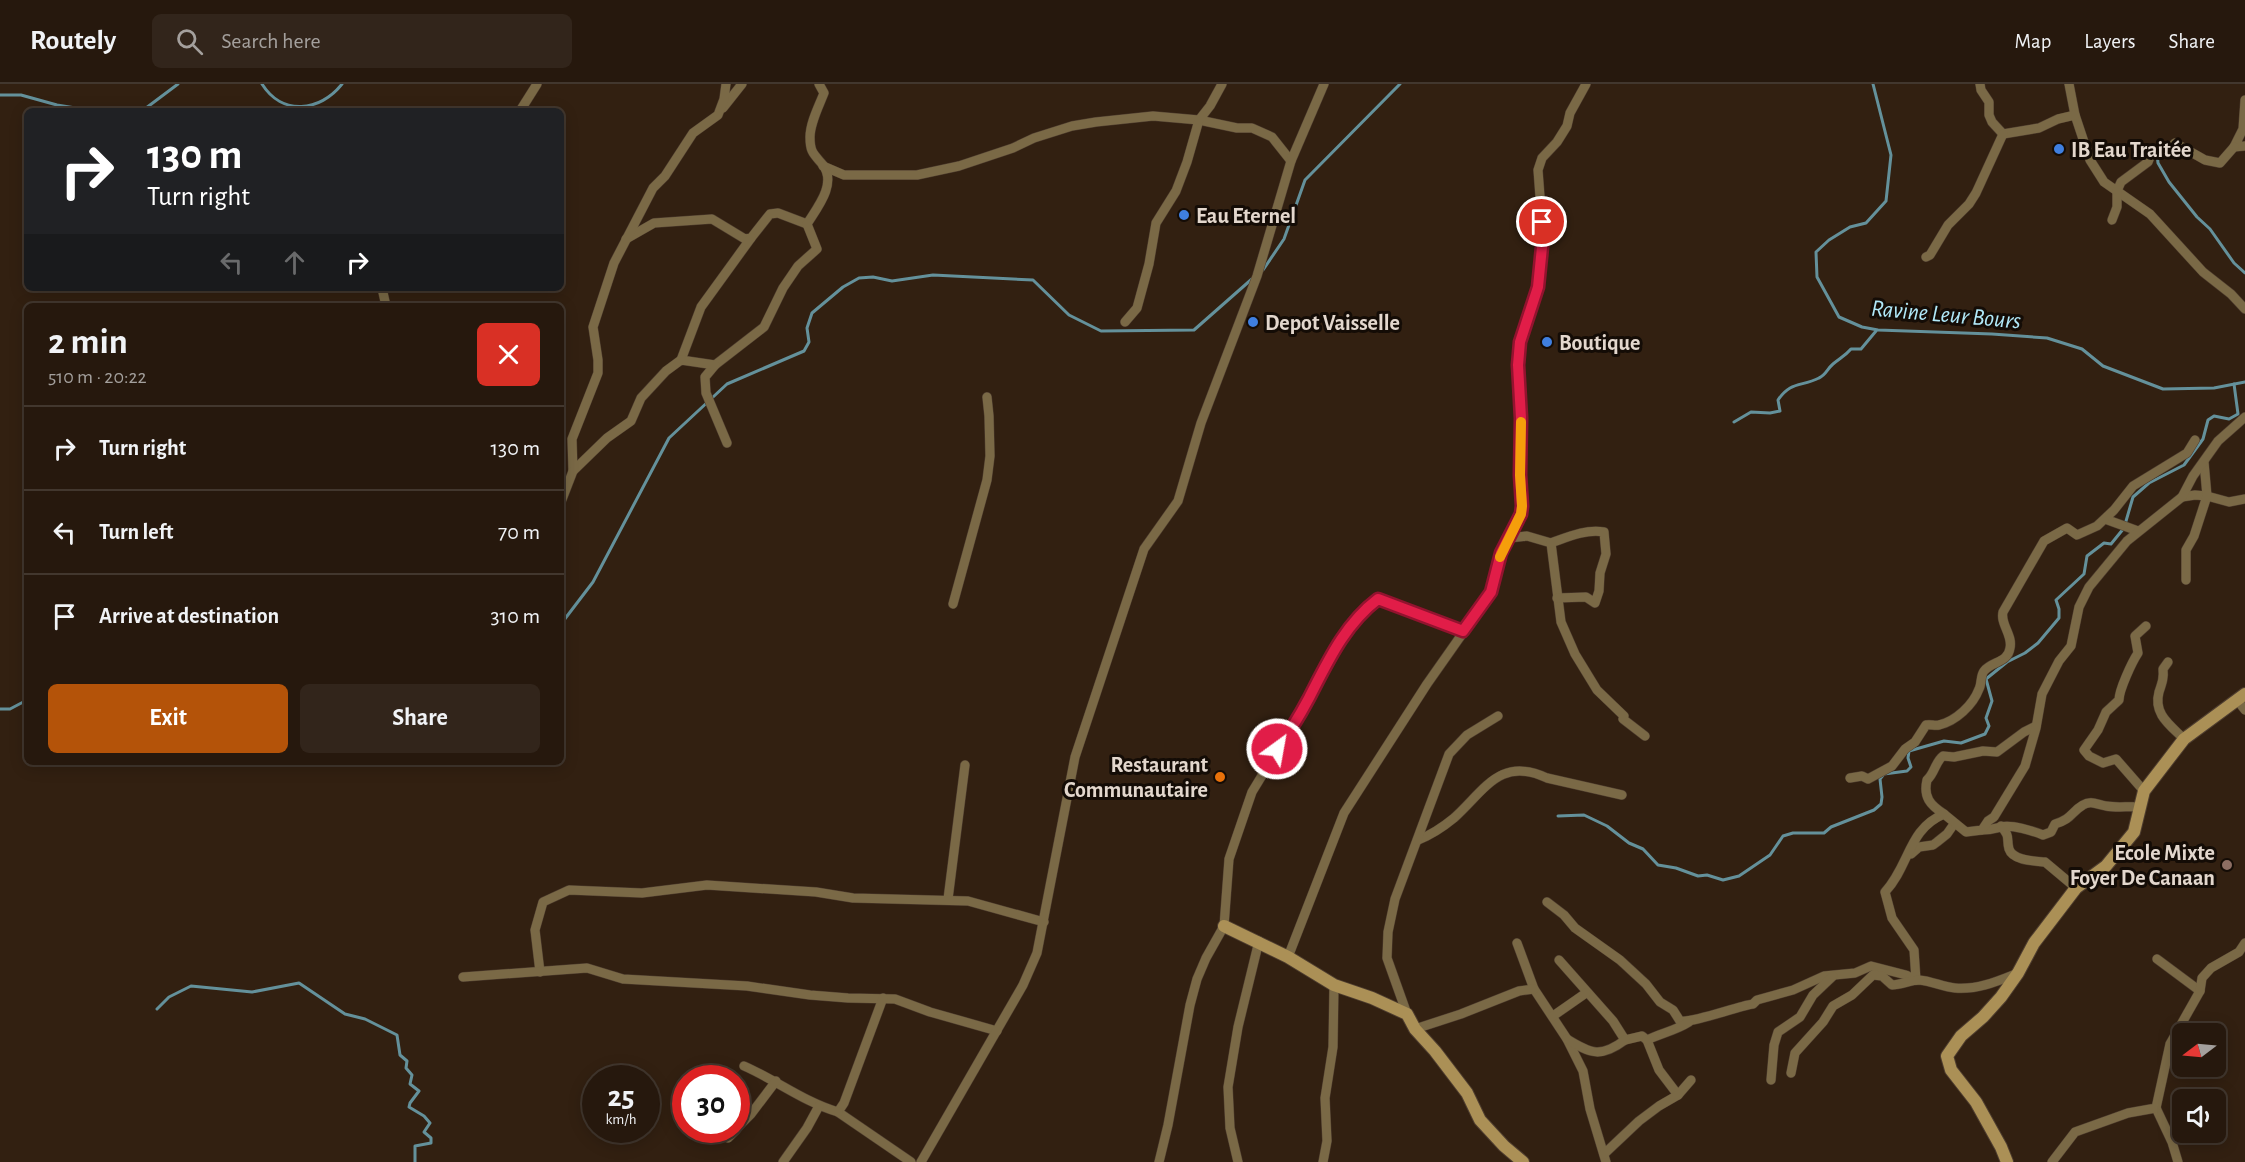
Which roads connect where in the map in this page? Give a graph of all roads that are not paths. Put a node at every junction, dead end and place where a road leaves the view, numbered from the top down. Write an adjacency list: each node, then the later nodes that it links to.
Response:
1 (537, 84): 11 (street)
2 (726, 84): 12 (street)
3 (742, 84): 12 (street)
4 (819, 84): 19 (street)
5 (1222, 84): 14 (street)
6 (1324, 84): 18 (street)
7 (1586, 84): 42 (street)
8 (1980, 84): 15 (street)
9 (2069, 84): 13 (street)
10 (2245, 102): 17 (street)
11 (522, 108)
12 (718, 115): 24 (street)
13 (2075, 116): 15 (street); 20 (street)
14 (1199, 120): 18 (street); 19 (street); 27 (street)
15 (2003, 134): 25 (street)
16 (2245, 146): 17 (street)
17 (2234, 147): 20 (street)
18 (1291, 161): 70 (street)
19 (823, 166): 22 (street)
20 (2117, 191): 21 (street); 26 (street)
21 (2112, 220)
22 (807, 224): 23 (street); 29 (street)
23 (751, 238): 24 (street); 28 (street)
24 (625, 240): 35 (street)
25 (1926, 256)
26 (2245, 309)
27 (1125, 322)
28 (681, 360): 29 (street); 35 (street)
29 (715, 365): 33 (street)
30 (987, 397): 46 (street)
31 (2245, 417): 34 (street)
32 (2195, 440): 40 (street)
33 (728, 443)
34 (2204, 462): 37 (street); 38 (street)
35 (573, 471): 36 (street)
36 (564, 494)
37 (2207, 496): 38 (street); 39 (street); 44 (street)
38 (2182, 497): 41 (street)
39 (2245, 499)
40 (2105, 519): 41 (street); 56 (street)
41 (2138, 531): 52 (street)
42 (1509, 537): 43 (street); 48 (street)
43 (1551, 543): 45 (street); 45 (street)
44 (2186, 580)
45 (1557, 598): 53 (street)
46 (953, 604)
47 (2146, 626): 57 (street)
48 (1463, 631): 71 (street); 75 (street)
49 (2168, 662): 54 (street)
50 (2243, 702): 54 (street)
51 (1498, 716): 65 (street)
52 (2036, 726): 60 (street); 61 (street)
53 (1645, 736)
54 (2184, 739): 57 (street)
55 (966, 765): 68 (street)
56 (1850, 778)
57 (2144, 790): 59 (street)
58 (1622, 795): 65 (street)
59 (2140, 807): 63 (street); 67 (street)
60 (2000, 809): 63 (street); 64 (street)
61 (1944, 813): 62 (street); 66 (street)
62 (1954, 824): 64 (street); 66 (street)
63 (2001, 827): 64 (street); 67 (street)
64 (1982, 830)
65 (1419, 840): 88 (street)
66 (1907, 857): 82 (street)
67 (2076, 888): 79 (street)
68 (948, 899): 70 (street); 78 (street)
69 (1547, 902): 90 (street)
70 (1044, 922): 92 (street)
71 (1224, 926): 72 (street); 110 (street)
72 (1259, 941): 75 (street); 111 (street)
73 (1517, 943): 84 (street)
74 (2245, 943): 85 (street)
75 (1288, 957): 83 (street)
76 (2157, 959): 85 (street)
77 (1559, 960): 86 (street)
78 (540, 972): 81 (street); 87 (street)
79 (2018, 973): 82 (street); 114 (street)
80 (1833, 976): 82 (street); 90 (street); 99 (street)
81 (463, 977)
82 (1916, 980): 97 (street)
83 (1334, 985): 88 (street); 112 (street)
84 (1534, 989): 89 (street); 91 (street)
85 (2200, 991): 103 (street)
86 (1586, 993): 89 (street); 94 (street)
87 (883, 999): 92 (street); 104 (street)
88 (1407, 1014): 91 (street)
89 (1553, 1016): 93 (street)
90 (1689, 1022): 95 (street)
91 (1415, 1029): 113 (street)
92 (997, 1032): 109 (street)
93 (1567, 1039): 94 (street); 106 (street)
94 (1625, 1040): 95 (street)
95 (1647, 1040): 101 (street)
96 (750, 1069): 100 (street)
97 (1791, 1073)
98 (1691, 1080): 101 (street)
99 (1771, 1080)
100 (776, 1082): 102 (street); 105 (street)
101 (1678, 1095): 106 (street)
102 (819, 1106): 104 (street); 107 (street)
103 (2156, 1108): 115 (street); 116 (street)
104 (838, 1112): 108 (street)
105 (750, 1115)
106 (1605, 1158)
107 (783, 1162)
108 (911, 1162)
109 (921, 1162)
110 (1159, 1162)
111 (1238, 1162)
112 (1323, 1162)
113 (1523, 1162)
114 (2007, 1162)
115 (2052, 1162)
116 (2178, 1162)

